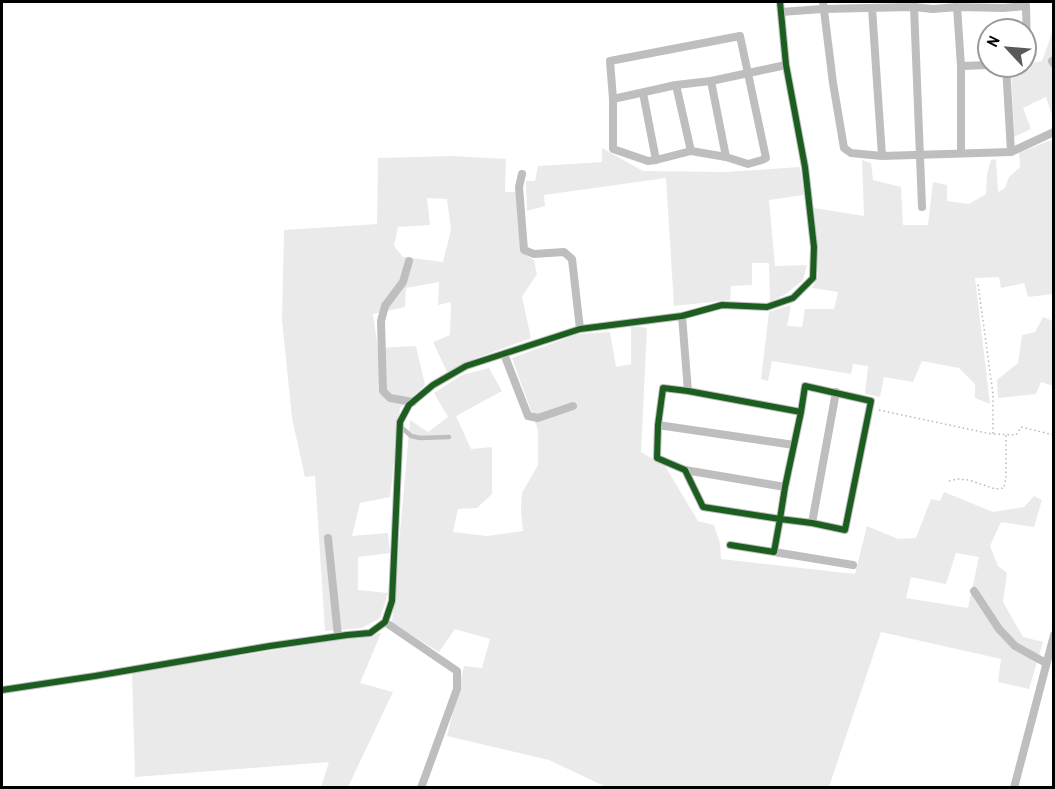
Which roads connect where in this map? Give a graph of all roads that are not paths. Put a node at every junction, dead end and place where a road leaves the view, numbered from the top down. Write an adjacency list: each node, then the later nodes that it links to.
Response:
1 (780, 2): 9 (street)
2 (899, 4): 6 (street); 7 (street)
3 (1025, 4): 8 (street)
4 (823, 5): 6 (street); 9 (street); 23 (street)
5 (933, 5): 7 (street); 8 (street)
6 (868, 6): 23 (street)
7 (914, 7): 24 (street)
8 (957, 7): 12 (street)
9 (781, 12): 10 (street)
10 (786, 65): 13 (street); 30 (street)
11 (977, 65): 12 (street)
12 (961, 66): 22 (street)
13 (747, 73): 15 (street); 18 (street); 25 (street)
14 (1007, 78): 21 (street)
15 (711, 81): 16 (street); 25 (street)
16 (676, 85): 17 (street); 20 (street)
17 (643, 93): 18 (street); 26 (street)
18 (613, 99): 26 (street)
19 (1053, 132): 21 (street)
20 (691, 151): 25 (street); 26 (street)
21 (1011, 152): 22 (street)
22 (961, 153): 24 (street)
23 (882, 156): 24 (street)
24 (920, 156): 28 (street)
25 (726, 157)
26 (656, 160)
27 (522, 174): 31 (street)
28 (922, 207)
29 (409, 261): 35 (street)
30 (682, 316): 31 (street); 33 (street)
31 (580, 328): 32 (street)
32 (504, 354): 35 (street); 36 (street)
33 (688, 391): 37 (street); 38 (street)
34 (836, 392): 37 (street); 45 (street); 45 (street)
35 (413, 402): 39 (street)
36 (573, 405)
37 (801, 412): 41 (street)
38 (658, 424): 41 (street); 42 (street)
39 (400, 426): 40 (lane); 51 (street)
40 (449, 437)
41 (794, 445): 43 (street)
42 (685, 470): 43 (street); 44 (street)
43 (785, 487): 44 (street)
44 (780, 519): 45 (street); 48 (street)
45 (812, 523)
46 (328, 537): 52 (street)
47 (730, 545): 48 (street)
48 (774, 552): 49 (street)
49 (852, 566)
50 (974, 591): 54 (street)
51 (385, 622): 52 (street); 56 (street)
52 (338, 636): 55 (street)
53 (1053, 636): 54 (street)
54 (1046, 663): 57 (street)
55 (2, 690)
56 (421, 788)
57 (1014, 788)

